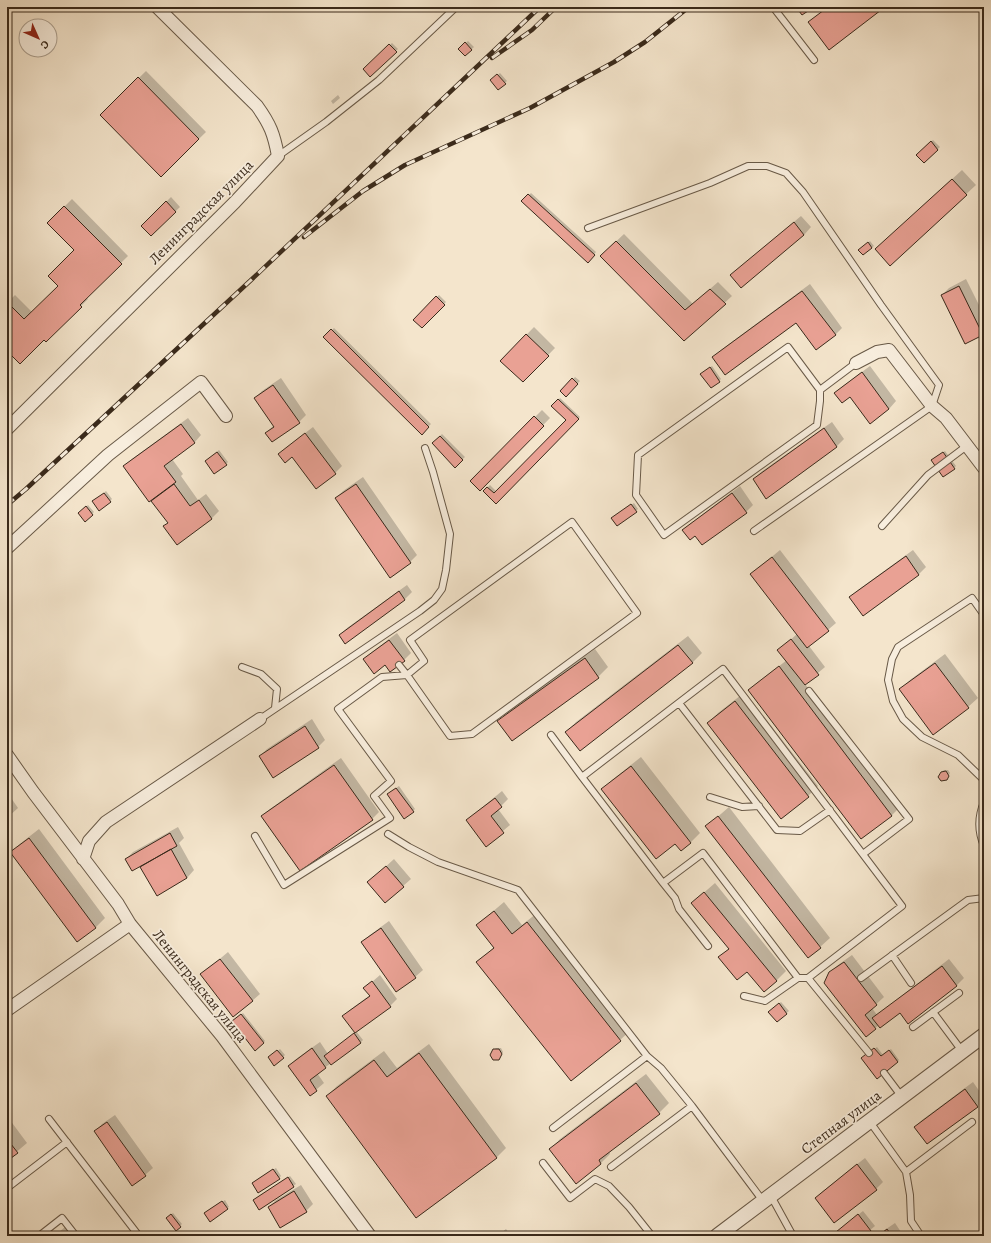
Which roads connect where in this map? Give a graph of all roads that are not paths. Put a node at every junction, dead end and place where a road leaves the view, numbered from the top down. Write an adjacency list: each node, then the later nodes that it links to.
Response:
1 (157, 7): 5 (street)
2 (456, 7): 5 (lane)
3 (773, 7): 4 (lane)
4 (814, 60)
5 (278, 156): 11 (street, Ленинградская улица)
6 (588, 228): 9 (lane)
7 (856, 364): 8 (lane); 9 (street)
8 (820, 390): 8 (lane)
9 (932, 406): 12 (street); 16 (lane)
10 (226, 416): 17 (street)
11 (7, 429)
12 (968, 445): 14 (street); 15 (lane)
13 (425, 448): 24 (lane)
14 (984, 468)
15 (882, 526)
16 (754, 531)
17 (7, 548)
18 (984, 614): 29 (lane)
19 (399, 665): 21 (lane)
20 (242, 667): 24 (lane)
21 (407, 675): 21 (lane); 35 (lane)
22 (809, 691): 37 (lane)
23 (679, 703): 28 (lane); 32 (lane); 33 (lane)
24 (275, 708): 25 (lane)
25 (260, 719): 38 (street)
26 (551, 735): 28 (lane)
27 (7, 755): 38 (street, Ленинградская улица)
28 (582, 777): 39 (lane)
29 (984, 780)
30 (710, 797): 32 (lane)
31 (984, 802): 36 (lane)
32 (759, 806): 33 (lane)
33 (830, 810): 37 (lane)
34 (388, 834): 56 (lane)
35 (255, 836)
36 (984, 846)
37 (863, 854): 45 (lane)
38 (83, 859): 41 (street, Ленинградская улица)
39 (663, 883): 42 (lane); 44 (lane)
40 (984, 898): 43 (lane)
41 (130, 924): 50 (street); 73 (street, Ленинградская улица)
42 (708, 946)
43 (892, 955): 46 (lane); 47 (lane)
44 (798, 978): 45 (lane); 49 (lane)
45 (808, 978): 55 (lane)
46 (861, 978)
47 (911, 983)
48 (959, 993): 51 (lane)
49 (744, 996)
50 (7, 1010)
51 (933, 1012): 52 (lane); 54 (lane)
52 (913, 1027)
53 (984, 1035): 54 (street, Степная улица)
54 (962, 1051): 58 (street, Степная улица)
55 (868, 1053)
56 (647, 1056): 59 (lane); 63 (lane)
57 (884, 1073): 58 (lane)
58 (902, 1097): 61 (street, Степная улица)
59 (692, 1106): 66 (lane); 69 (lane)
60 (49, 1119): 64 (lane)
61 (870, 1122): 67 (lane); 69 (street, Степная улица)
62 (972, 1122): 67 (lane)
63 (553, 1128)
64 (66, 1142): 68 (lane); 72 (lane)
65 (543, 1162): 74 (lane)
66 (611, 1167)
67 (906, 1172): 77 (lane)
68 (7, 1188)
69 (767, 1199): 75 (street, Степная улица); 76 (lane)
70 (39, 1236): 71 (lane)
71 (76, 1236)
72 (139, 1236)
73 (370, 1236)
74 (652, 1236)
75 (717, 1236)
76 (793, 1236)
77 (921, 1236)

